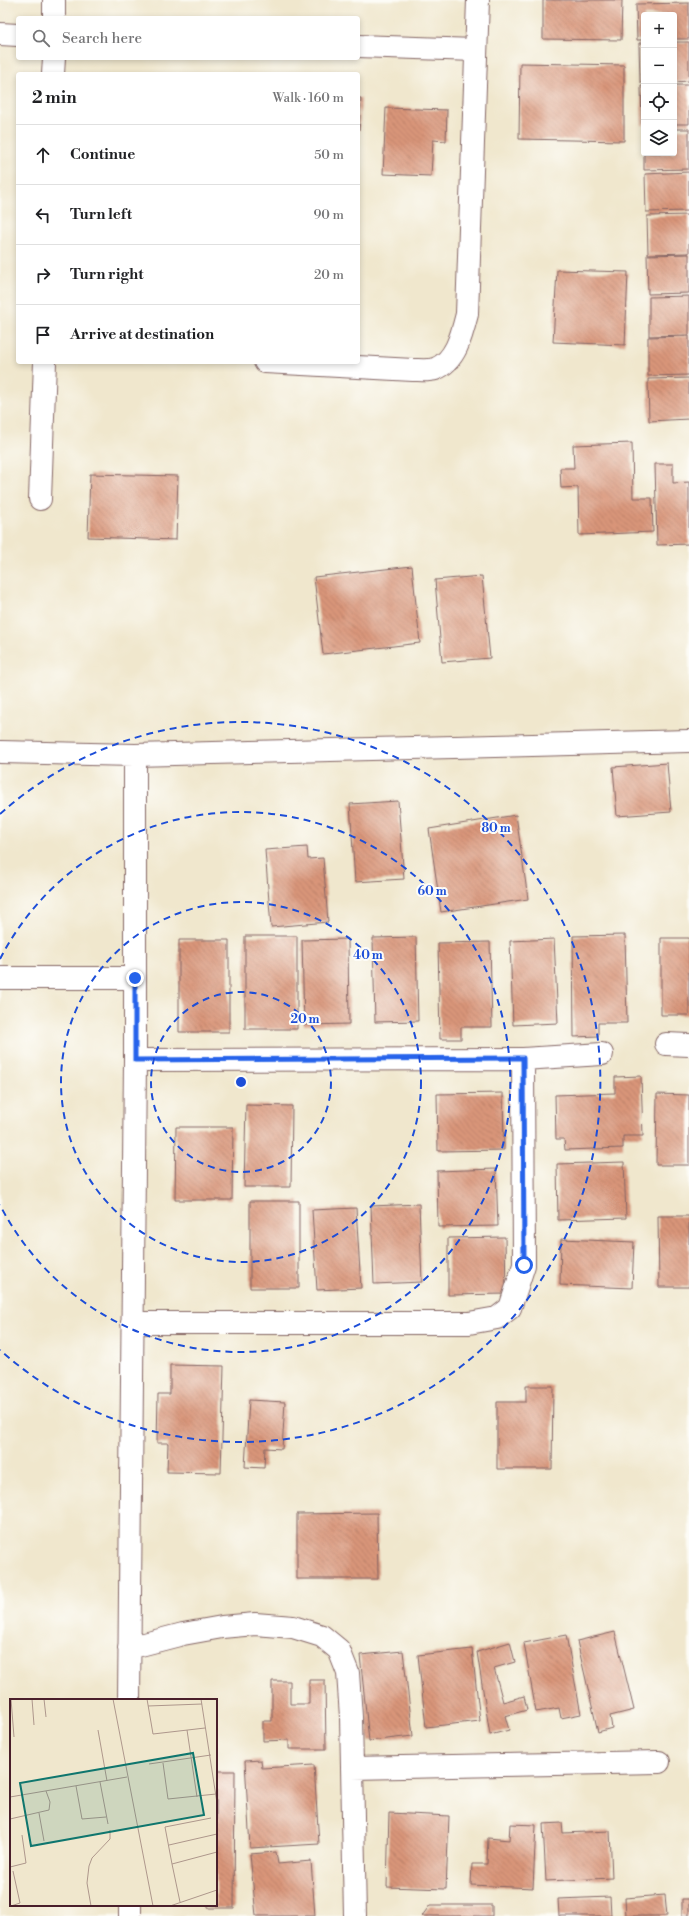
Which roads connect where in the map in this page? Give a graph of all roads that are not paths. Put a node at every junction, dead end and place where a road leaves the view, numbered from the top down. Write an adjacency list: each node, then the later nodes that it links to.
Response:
1 (54, 0): 3 (street)
2 (478, 0): 7 (street)
3 (54, 16)
4 (0, 34): 5 (street)
5 (16, 35)
6 (360, 46): 7 (street)
7 (475, 50): 11 (street)
8 (54, 60): 9 (street)
9 (53, 72)
10 (46, 364): 12 (street)
11 (302, 364)
12 (40, 499)
13 (689, 741): 15 (street)
14 (0, 752): 15 (street)
15 (135, 755): 17 (street)
16 (0, 978): 17 (street)
17 (135, 978): 22 (street)
18 (666, 1044): 19 (street)
19 (689, 1044)
20 (602, 1054): 21 (street)
21 (523, 1058): 22 (street); 23 (street)
22 (135, 1060): 23 (street)
23 (132, 1323): 24 (street)
24 (129, 1648): 25 (street); 27 (street)
25 (129, 1699)
26 (659, 1762): 27 (street)
27 (352, 1768): 28 (street)
28 (355, 1916)

